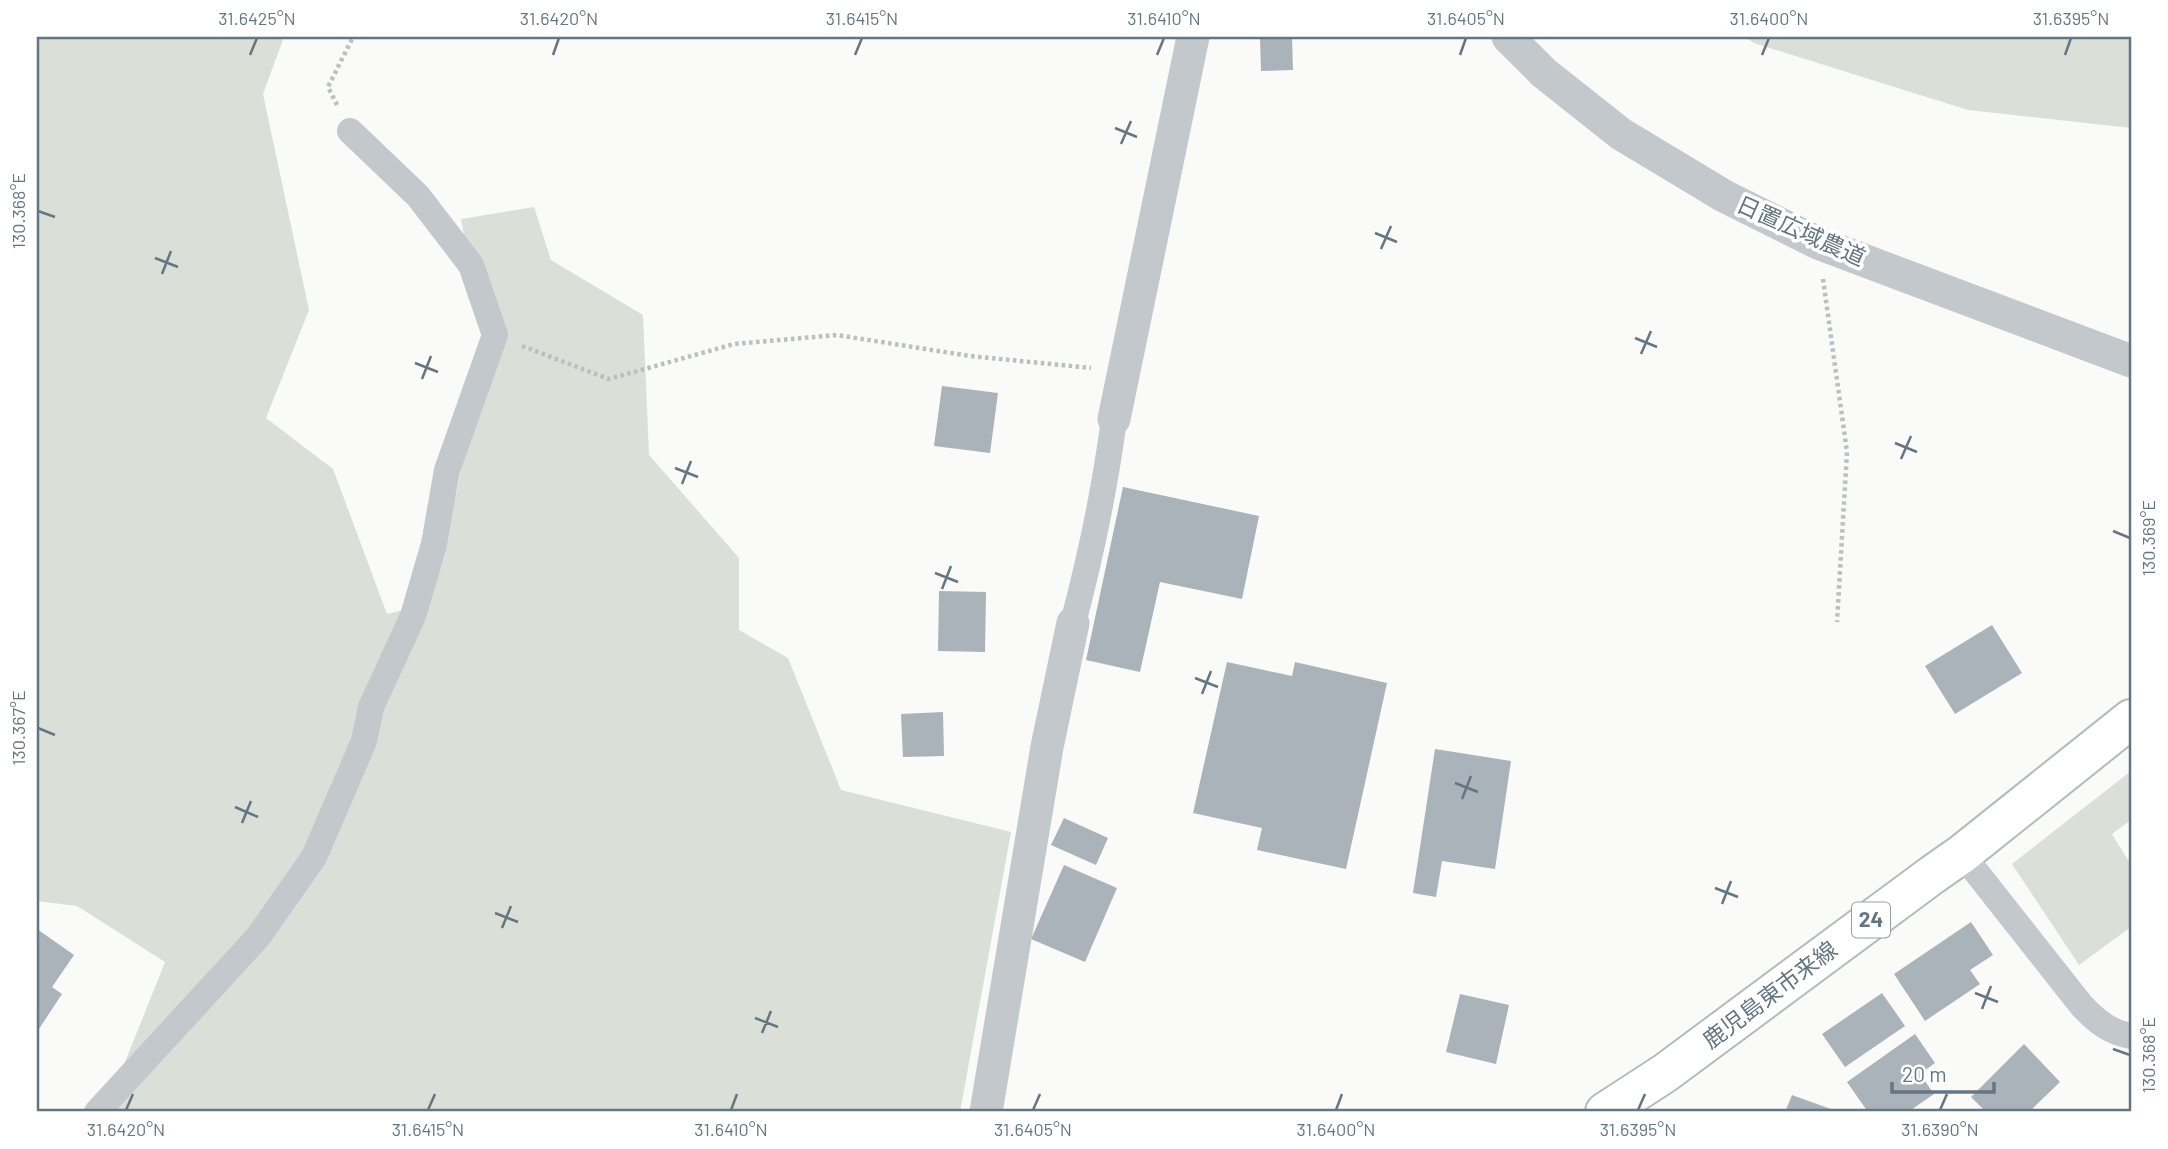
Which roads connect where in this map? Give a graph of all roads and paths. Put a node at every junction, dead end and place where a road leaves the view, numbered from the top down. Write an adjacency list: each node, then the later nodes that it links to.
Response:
1 (353, 37): 4 (path)
2 (1193, 37): 8 (street)
3 (1508, 37): 5 (street, 日置広域農道)
4 (350, 131): 6 (street)
5 (1818, 243): 7 (street, 日置広域農道); 10 (path)
6 (495, 335): 8 (path); 15 (street)
7 (2131, 361)
8 (1124, 371): 9 (street)
9 (1114, 419): 11 (street)
10 (1837, 622)
11 (1073, 623): 16 (street)
12 (2131, 719): 13 (main road, 鹿児島東市来線 / 24)
13 (1962, 854): 14 (street); 17 (main road, 鹿児島東市来線 / 24)
14 (2131, 1036)
15 (97, 1112)
16 (986, 1112)
17 (1605, 1112)

